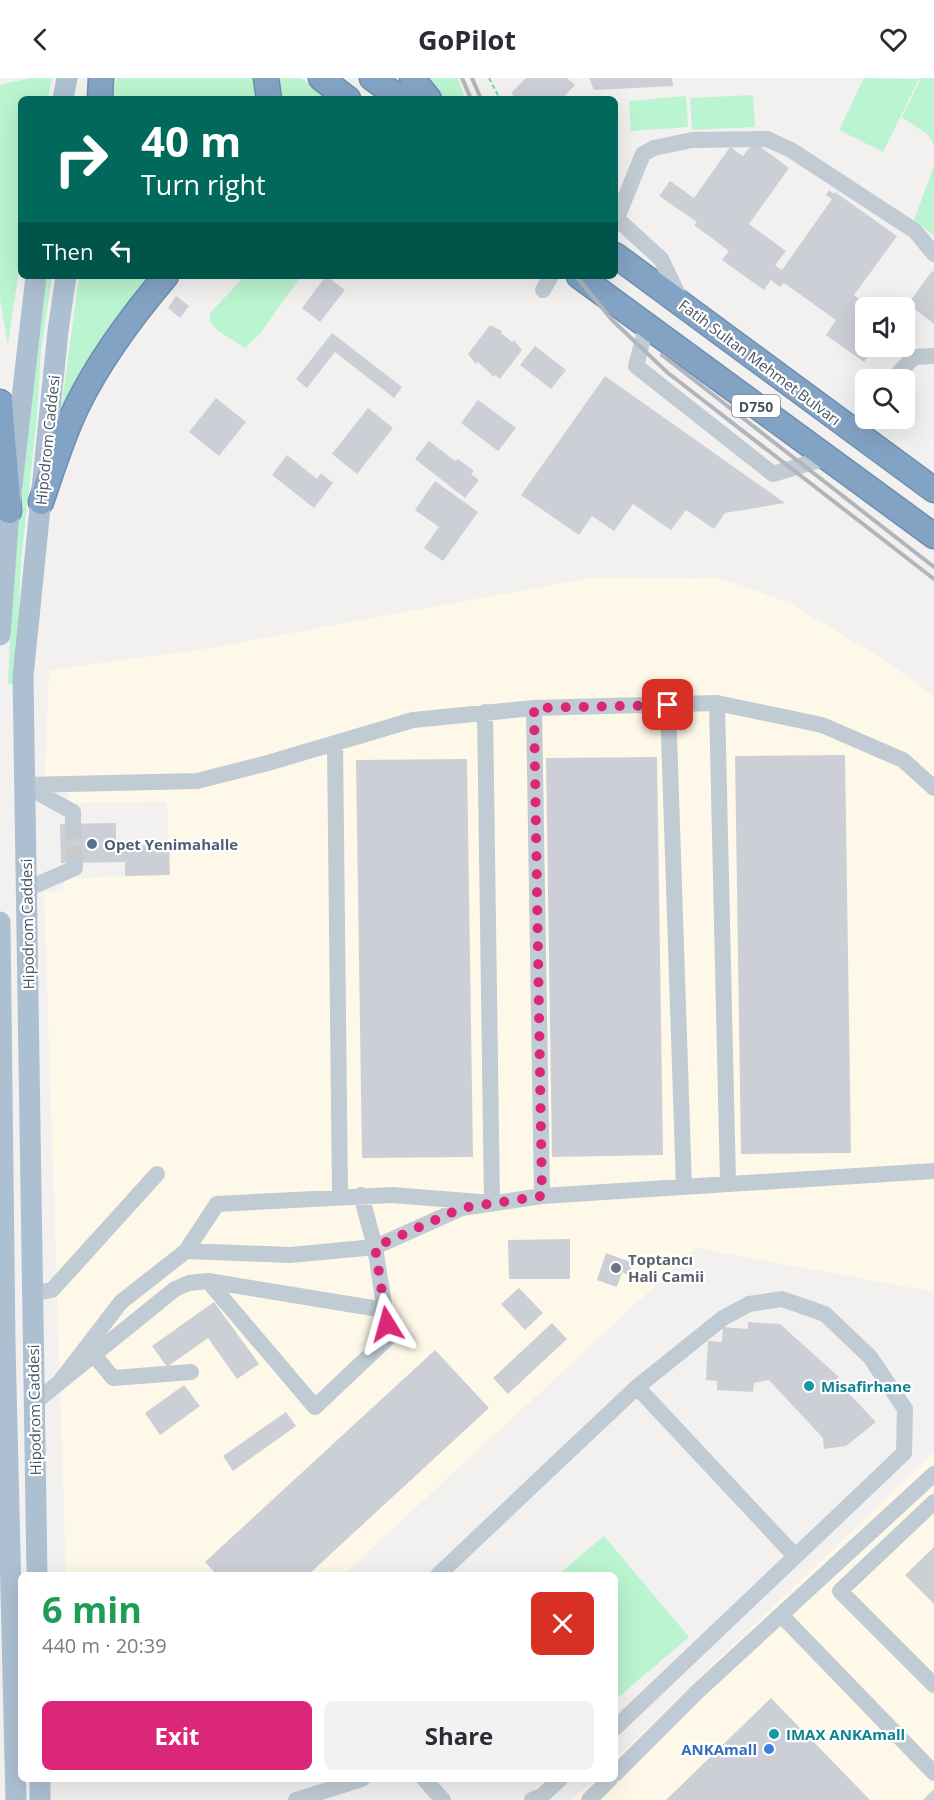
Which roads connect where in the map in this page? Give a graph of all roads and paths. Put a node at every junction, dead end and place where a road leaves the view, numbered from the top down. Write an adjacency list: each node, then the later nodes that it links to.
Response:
1 (67, 78): 8 (main road)
2 (99, 78): 9 (main road); 10 (highway)
3 (266, 78): 11 (highway)
4 (321, 78): 12 (highway)
5 (372, 78): 13 (highway)
6 (412, 78): 14 (highway)
7 (489, 78): 15 (path)
8 (64, 96)
9 (93, 96)
10 (100, 96)
11 (269, 96)
12 (344, 96)
13 (397, 96)
14 (427, 96)
15 (498, 96)
16 (618, 213): 18 (street)
17 (618, 220): 24 (street)
18 (934, 254)
19 (618, 257): 24 (highway, Fatih Sultan Mehmet Bulvarı / D750)
20 (36, 279): 34 (main road, Hipodrom Caddesi)
21 (66, 279): 33 (main road, Hipodrom Caddesi)
22 (164, 279): 33 (highway)
23 (583, 279): 25 (highway, D750)
24 (682, 304): 29 (highway, Fatih Sultan Mehmet Bulvarı / D750)
25 (646, 328): 31 (highway, D750); 31 (street)
26 (934, 356): 27 (street)
27 (903, 369)
28 (0, 402): 34 (highway)
29 (855, 419)
30 (867, 429): 32 (highway, Fatih Sultan Mehmet Bulvarı / D750)
31 (829, 458): 35 (highway, D750)
32 (934, 490)
33 (41, 502): 43 (main road, Hipodrom Caddesi)
34 (9, 511): 36 (main road, Hipodrom Caddesi)
35 (934, 536)
36 (2, 578): 37 (main road, Hipodrom Caddesi)
37 (0, 635)
38 (717, 703): 39 (street); 44 (street); 52 (street)
39 (668, 705): 40 (street); 53 (street)
40 (534, 708): 41 (street); 56 (street)
41 (485, 712): 42 (street); 57 (street)
42 (335, 744): 43 (street); 55 (street)
43 (24, 785): 46 (street); 48 (main road, Hipodrom Caddesi)
44 (934, 788): 45 (street)
45 (934, 793)
46 (73, 824)
47 (75, 862): 48 (street)
48 (27, 889): 61 (main road, Hipodrom Caddesi)
49 (0, 922): 78 (main road, Hipodrom Caddesi)
50 (934, 1171): 52 (street)
51 (157, 1174): 61 (street)
52 (728, 1184): 53 (street)
53 (684, 1187): 56 (street)
54 (361, 1195): 55 (street); 57 (street); 58 (street)
55 (340, 1196): 59 (street)
56 (542, 1196): 57 (street)
57 (492, 1203): 58 (street)
58 (375, 1247): 59 (street); 62 (street)
59 (186, 1251): 65 (street)
60 (208, 1281): 62 (street); 62 (street); 63 (street)
61 (31, 1294): 67 (main road, Hipodrom Caddesi)
62 (385, 1310)
63 (94, 1355): 64 (street); 65 (street)
64 (191, 1372)
65 (57, 1384): 67 (street)
66 (637, 1387): 70 (street); 70 (street); 72 (street)
67 (34, 1403): 71 (main road, Hipodrom Caddesi)
68 (934, 1474): 73 (street)
69 (934, 1502): 74 (street)
70 (795, 1556): 77 (street)
71 (37, 1572)
72 (441, 1572)
73 (826, 1576): 74 (street); 75 (street)
74 (840, 1591): 76 (street)
75 (782, 1616): 79 (street); 80 (street)
76 (934, 1685)
77 (618, 1725)
78 (7, 1750): 86 (main road, Hipodrom Caddesi)
79 (618, 1771)
80 (934, 1773)
81 (40, 1782): 87 (main road)
82 (353, 1782): 88 (street)
83 (427, 1782): 89 (street)
84 (557, 1782): 90 (street)
85 (607, 1782): 91 (street)
86 (16, 1800)
87 (40, 1800)
88 (296, 1800)
89 (443, 1800)
90 (532, 1800)
91 (589, 1800)

